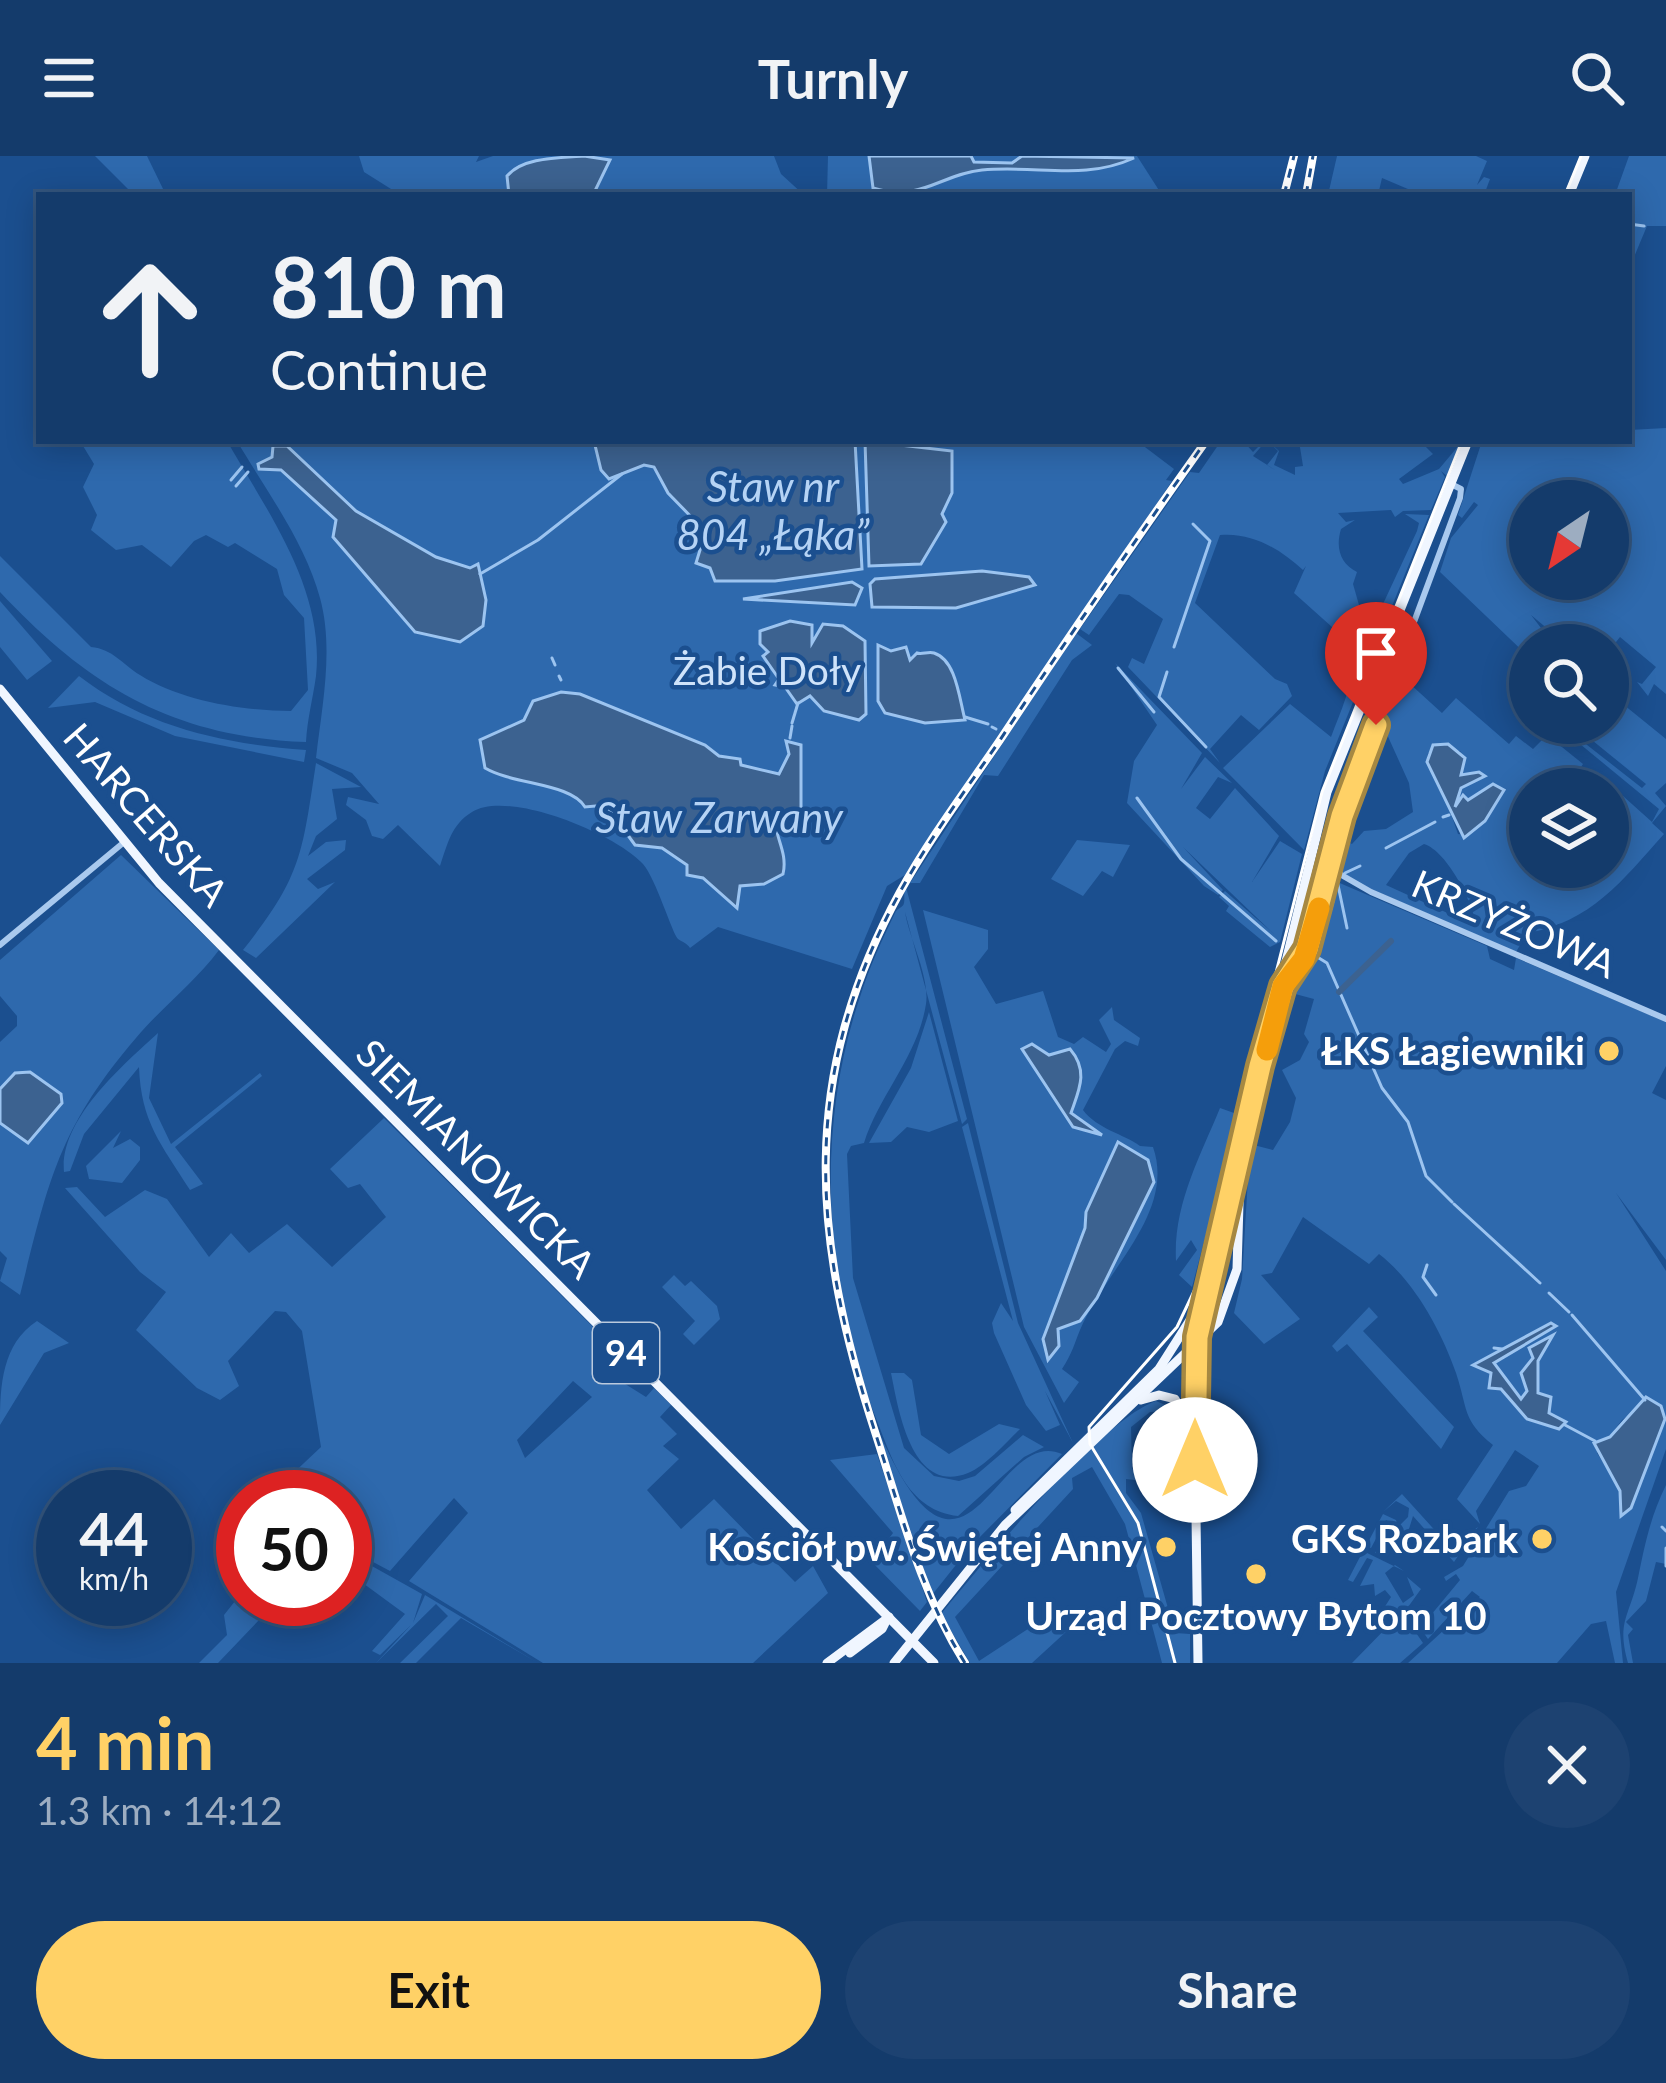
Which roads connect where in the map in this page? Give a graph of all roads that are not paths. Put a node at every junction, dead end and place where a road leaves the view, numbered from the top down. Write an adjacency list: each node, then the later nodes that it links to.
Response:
1 (1588, 156): 2 (main road)
2 (1573, 192)
3 (1469, 448): 4 (main road)
4 (1454, 483): 7 (street); 8 (main road)
5 (0, 688): 6 (main road, HARCERSKA / 94)
6 (123, 843): 9 (street); 10 (main road, HARCERSKA / 94)
7 (1331, 869): 11 (main road); 12 (street, KRZYŻOWA)
8 (1310, 872): 11 (main road); 13 (main road)
9 (0, 945)
10 (252, 976): 19 (main road, SIEMIANOWICKA / 94)
11 (1283, 986): 13 (main road)
12 (1666, 1019)
13 (1260, 1066): 14 (main road)
14 (1241, 1148): 15 (main road); 16 (main road)
15 (1205, 1296): 17 (main road); 18 (main road)
16 (1132, 1406): 17 (main road); 18 (main road)
17 (1104, 1427): 24 (main road)
18 (1195, 1443): 25 (main road)
19 (890, 1615): 20 (main road); 21 (main road, SIEMIANOWICKA / 94); 22 (main road, SIEMIANOWICKA / 94); 23 (main road)
20 (882, 1629): 21 (main road); 23 (main road)
21 (902, 1632): 22 (main road, SIEMIANOWICKA / 94)
22 (934, 1662)
23 (831, 1663)
24 (894, 1663)
25 (1198, 1663)

